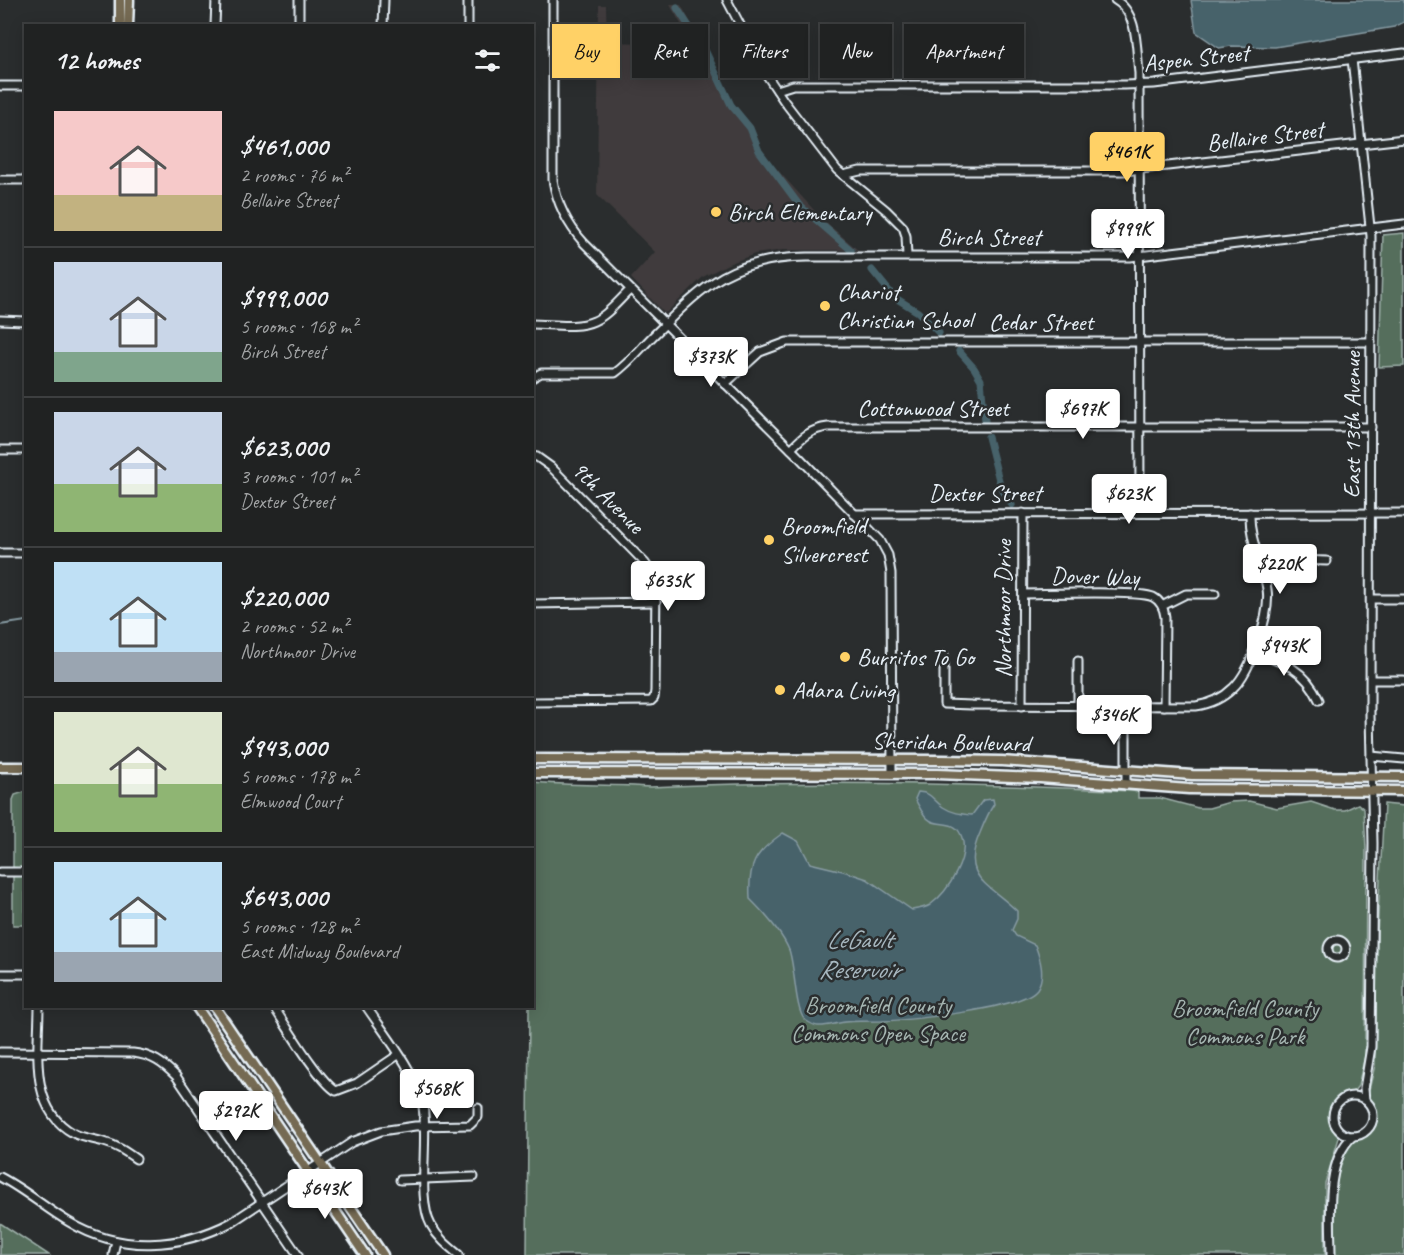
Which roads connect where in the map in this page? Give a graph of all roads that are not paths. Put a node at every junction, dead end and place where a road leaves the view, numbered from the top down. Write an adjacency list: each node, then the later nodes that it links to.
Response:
1 (120, 0): 10 (main road)
2 (129, 0): 11 (main road)
3 (216, 0): 12 (street)
4 (299, 0): 13 (street)
5 (384, 0): 14 (street)
6 (468, 0): 15 (street)
7 (553, 0): 32 (street)
8 (727, 0): 21 (street)
9 (1115, 0): 18 (street)
10 (120, 24)
11 (128, 24)
12 (215, 24)
13 (299, 24)
14 (384, 24)
15 (468, 24)
16 (1404, 53): 17 (street, Aspen Street)
17 (1352, 59): 18 (street, Aspen Street); 23 (street, East 13th Avenue)
18 (1139, 85): 21 (street, Aspen Street); 24 (street)
19 (0, 86): 20 (street)
20 (24, 86)
21 (777, 90): 25 (street)
22 (1404, 139): 23 (street, Bellaire Street)
23 (1361, 144): 24 (street, Bellaire Street); 29 (street, East 13th Avenue)
24 (1140, 170): 25 (street, Bellaire Street); 31 (street)
25 (843, 175): 30 (street)
26 (0, 180): 27 (street)
27 (24, 180)
28 (1404, 224): 29 (street, Birch Street)
29 (1371, 228): 31 (street, Birch Street); 38 (street, East 13th Avenue)
30 (907, 256): 31 (street, Birch Street); 36 (street, Birch Street)
31 (1140, 256): 37 (street)
32 (630, 290): 35 (street); 36 (street)
33 (0, 320): 34 (street)
34 (24, 321)
35 (534, 324)
36 (665, 325): 39 (street, Birch Street); 40 (street)
37 (1140, 342): 38 (street, Cedar Street); 40 (street, Cedar Street); 42 (street)
38 (1371, 342): 41 (street, East 13th Avenue)
39 (534, 377)
40 (725, 384): 43 (street)
41 (1371, 427): 42 (street, Cottonwood Street); 50 (street, East 13th Avenue)
42 (1140, 428): 43 (street, Cottonwood Street); 48 (street)
43 (791, 449): 52 (street)
44 (0, 450): 45 (street)
45 (24, 450)
46 (534, 457): 61 (street, 9th Avenue)
47 (1023, 513): 48 (street, Dexter Street); 52 (street, Dexter Street); 57 (street, Northmoor Drive)
48 (1140, 513): 49 (street, Dexter Street)
49 (1250, 513): 50 (street, Dexter Street); 56 (street)
50 (1371, 513): 51 (street, Dexter Street); 59 (street, East 13th Avenue)
51 (1404, 513)
52 (854, 514): 77 (street)
53 (0, 553): 54 (street)
54 (24, 553)
55 (1327, 561): 56 (street)
56 (1262, 571): 64 (street)
57 (1023, 594): 63 (street, Dover Way); 71 (street, Northmoor Drive)
58 (1215, 594): 63 (street)
59 (1371, 599): 60 (street); 67 (street, East 13th Avenue)
60 (1404, 599)
61 (656, 602): 62 (street); 70 (street, 9th Avenue)
62 (534, 604)
63 (1162, 606): 74 (street)
64 (1253, 652): 69 (street); 74 (street)
65 (944, 655): 71 (street)
66 (1078, 661): 72 (street)
67 (1371, 680): 68 (street); 75 (street, East 13th Avenue)
68 (1404, 680)
69 (1319, 700)
70 (534, 702)
71 (1022, 706): 72 (street)
72 (1078, 706): 73 (street)
73 (1126, 706): 74 (street); 81 (street)
74 (1164, 706)
75 (1371, 756): 78 (street); 84 (street, East 13th Avenue)
76 (534, 759): 77 (main road, Sheridan Boulevard)
77 (891, 759): 81 (main road, Sheridan Boulevard); 83 (street)
78 (1404, 759)
79 (0, 767): 80 (main road)
80 (24, 767)
81 (1126, 771): 84 (main road, Sheridan Boulevard); 86 (street)
82 (534, 773): 83 (main road, Sheridan Boulevard)
83 (892, 774): 86 (main road, Sheridan Boulevard)
84 (1372, 777): 85 (main road, Sheridan Boulevard); 87 (street, East 13th Avenue)
85 (1404, 777)
86 (1126, 785): 87 (main road, Sheridan Boulevard)
87 (1373, 791): 88 (main road, Sheridan Boulevard); 101 (street, East 13th Avenue)
88 (1404, 791)
89 (0, 872): 90 (street)
90 (24, 872)
91 (0, 974): 92 (street)
92 (24, 974)
93 (39, 1008): 99 (street)
94 (197, 1008): 111 (main road)
95 (214, 1008): 110 (main road)
96 (274, 1008): 100 (street)
97 (367, 1008): 100 (street)
98 (0, 1052): 99 (street)
99 (39, 1052): 109 (street); 116 (street)
100 (398, 1055): 105 (street)
101 (1366, 1076): 102 (street); 103 (street, East 13th Avenue)
102 (1353, 1096): 103 (street); 106 (street)
103 (1365, 1100): 107 (street)
104 (478, 1108): 105 (street)
105 (424, 1126): 110 (street); 114 (street)
106 (1341, 1132): 107 (street); 108 (street)
107 (1353, 1136): 108 (street)
108 (1339, 1157): 123 (street)
109 (136, 1159)
110 (320, 1163): 111 (street); 121 (main road)
111 (308, 1171): 116 (street); 120 (main road)
112 (0, 1177): 117 (street)
113 (474, 1177): 114 (street)
114 (425, 1179): 115 (street); 122 (street)
115 (400, 1180)
116 (262, 1202): 117 (street); 119 (street)
117 (116, 1241): 118 (street)
118 (113, 1255)
119 (298, 1255)
120 (365, 1255)
121 (382, 1255)
122 (459, 1255)
123 (1331, 1255)

